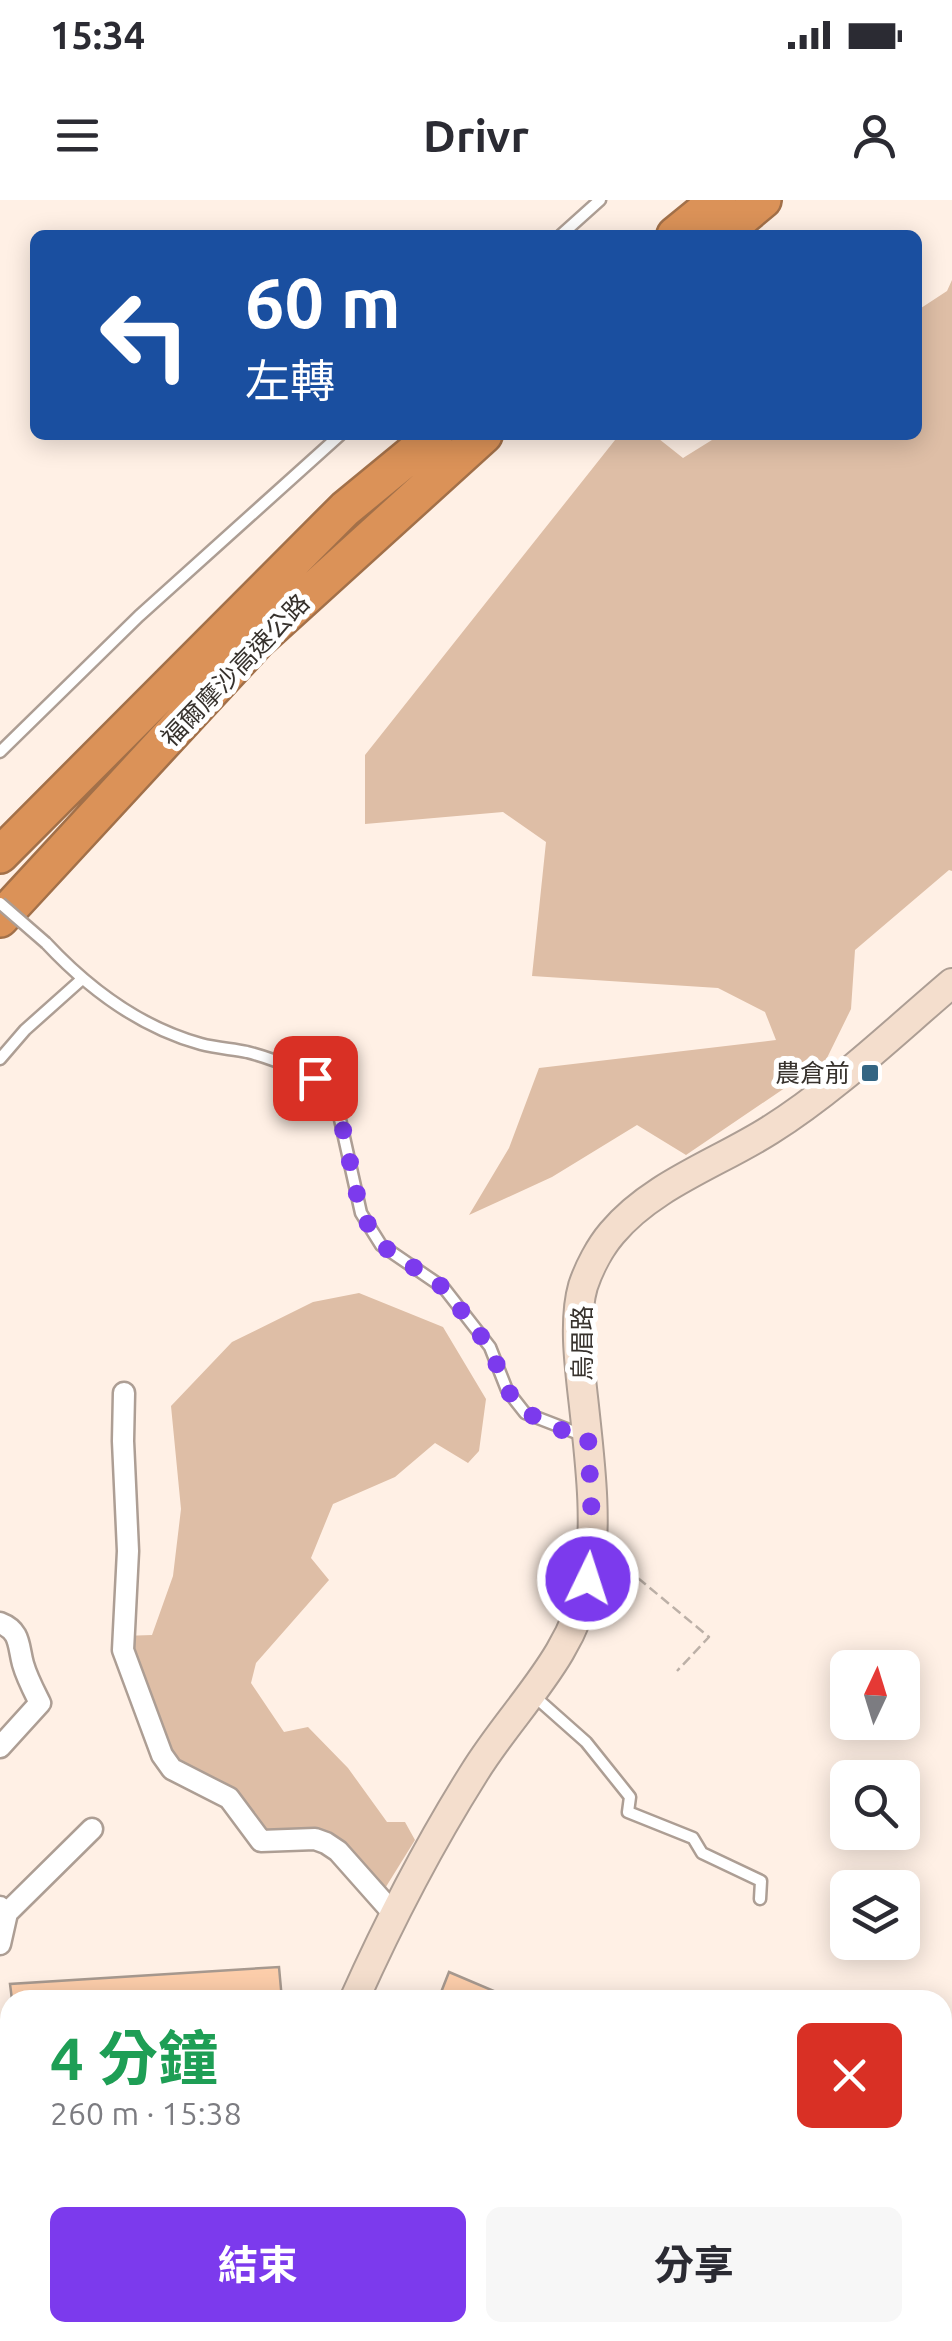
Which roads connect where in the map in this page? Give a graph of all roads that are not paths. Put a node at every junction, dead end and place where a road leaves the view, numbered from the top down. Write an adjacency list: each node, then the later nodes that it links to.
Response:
1 (600, 200): 4 (lane)
2 (718, 200): 5 (highway)
3 (764, 200): 6 (highway)
4 (567, 230)
5 (682, 230)
6 (726, 230)
7 (334, 440): 10 (lane)
8 (428, 440): 11 (highway, 福爾摩沙高速公路)
9 (478, 440): 13 (highway, 福爾摩沙高速公路)
10 (0, 752)
11 (0, 855)
12 (0, 903): 14 (lane, bridge)
13 (0, 918)
14 (81, 980): 16 (lane); 18 (lane)
15 (952, 983): 18 (main road, 烏眉路)
16 (0, 1059)
17 (124, 1393): 25 (street)
18 (588, 1436): 20 (main road, 烏眉路)
19 (0, 1623): 21 (street)
20 (532, 1695): 23 (lane); 25 (main road, 烏眉路)
21 (0, 1747)
22 (92, 1828): 24 (street)
23 (760, 1899)
24 (4, 1910): 26 (street)
25 (393, 1912): 27 (main road, 烏眉路)
26 (0, 1944)
27 (358, 1990)

